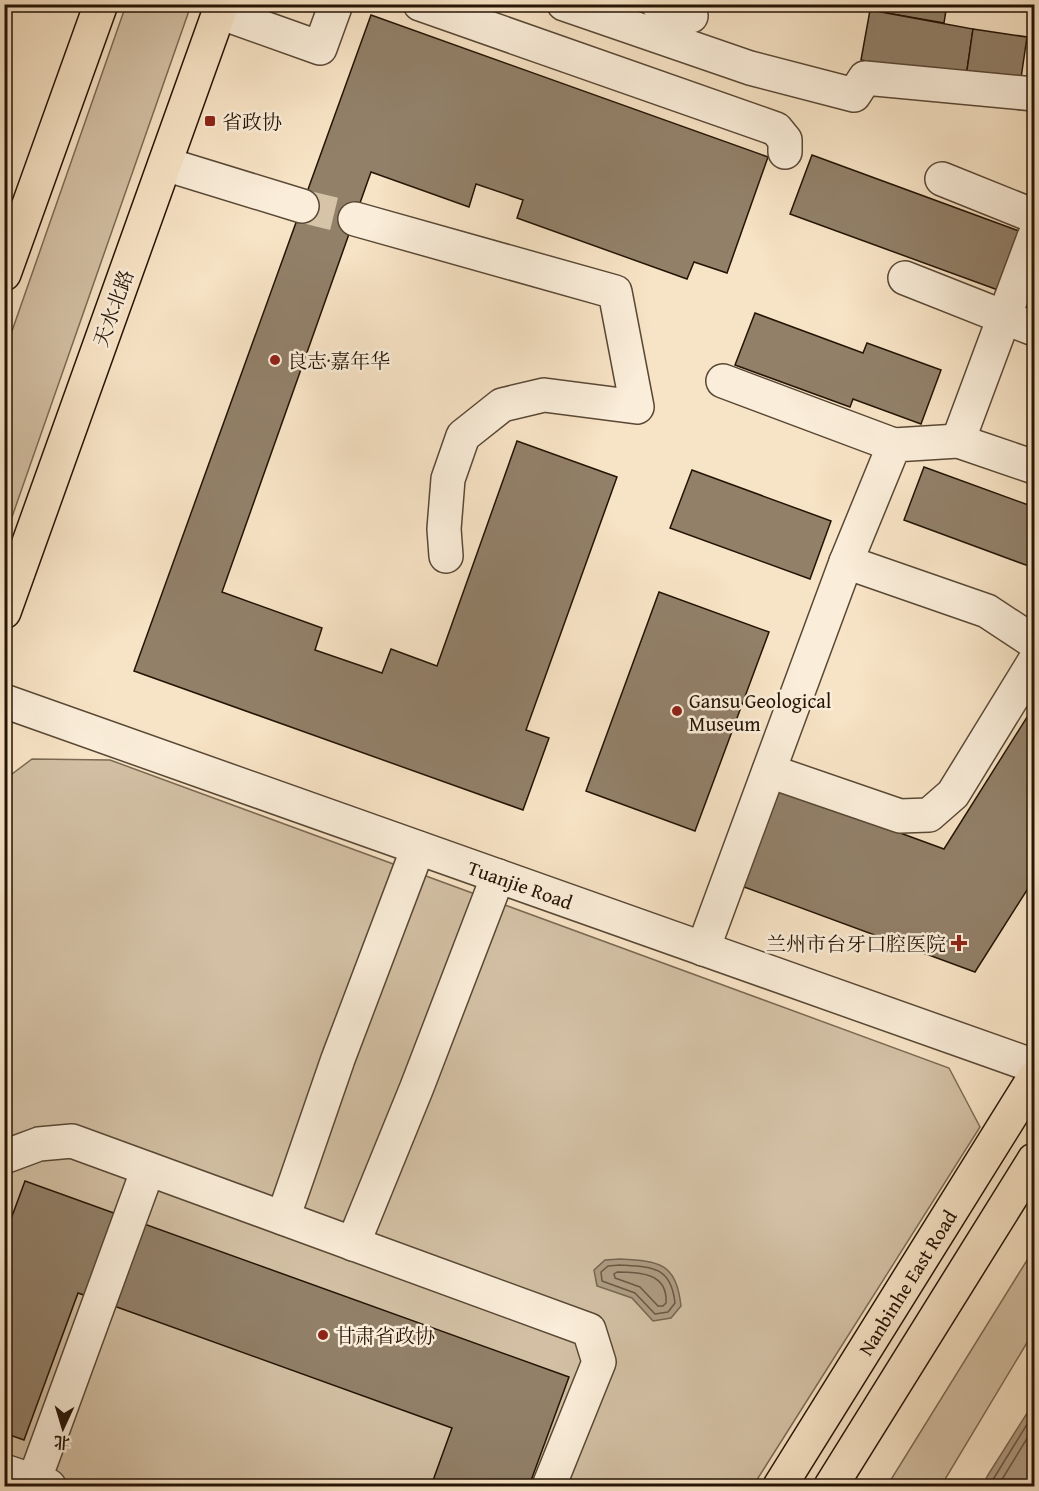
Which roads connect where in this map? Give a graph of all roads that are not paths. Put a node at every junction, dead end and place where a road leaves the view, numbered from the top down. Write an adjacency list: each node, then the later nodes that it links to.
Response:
1 (101, 4): 16 (main road)
2 (336, 4): 6 (street)
3 (420, 4): 9 (street)
4 (564, 4): 8 (street)
5 (658, 4): 7 (street)
6 (221, 8): 10 (main road, 天水北路)
7 (691, 16)
8 (1035, 94)
9 (785, 152)
10 (165, 164): 12 (street); 26 (main road, 天水北路)
11 (942, 179): 13 (street)
12 (302, 206)
13 (1035, 216)
14 (355, 219): 24 (street)
15 (1035, 237): 18 (street)
16 (7, 260)
17 (906, 278): 18 (street)
18 (1004, 318): 19 (street); 21 (street)
19 (1035, 329)
20 (723, 381): 22 (street)
21 (958, 441): 22 (street); 23 (street)
22 (894, 444): 25 (street)
23 (1035, 467)
24 (446, 556)
25 (846, 562): 27 (street); 30 (street)
26 (4, 612)
27 (1035, 642)
28 (1035, 662): 30 (street)
29 (4, 701): 31 (street, Tuanjie Road)
30 (769, 771): 33 (street)
31 (418, 848): 32 (street, Tuanjie Road); 39 (street)
32 (498, 876): 33 (street, Tuanjie Road); 40 (street)
33 (703, 949): 34 (street, Tuanjie Road)
34 (1035, 1066)
35 (1035, 1078): 43 (main road, Nanbinhe East Road)
36 (4, 1157): 38 (street)
37 (1035, 1161): 44 (main road)
38 (148, 1170): 39 (street); 41 (street)
39 (283, 1218): 40 (street)
40 (353, 1244): 42 (street)
41 (29, 1479)
42 (549, 1486)
43 (780, 1486)
44 (831, 1486)

